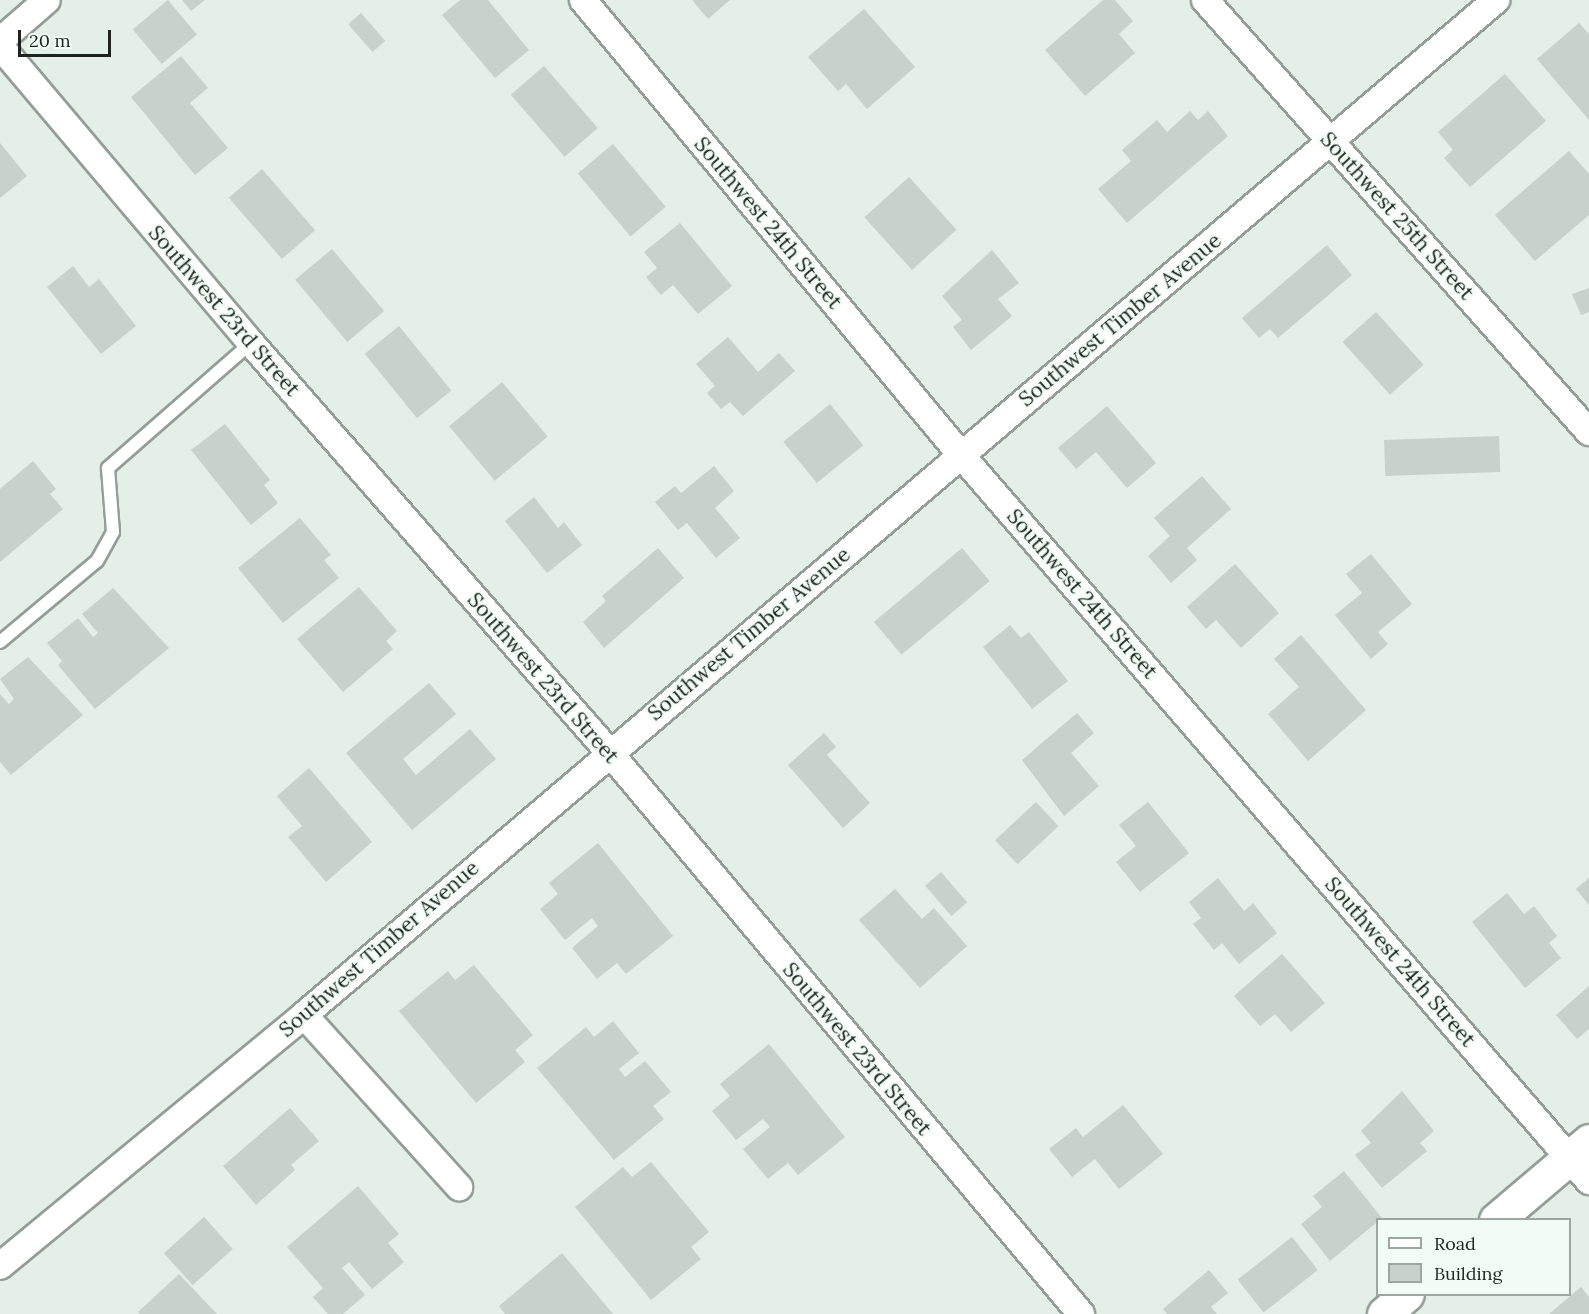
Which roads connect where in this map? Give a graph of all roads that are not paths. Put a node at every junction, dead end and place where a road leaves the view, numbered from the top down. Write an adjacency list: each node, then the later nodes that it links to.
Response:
1 (47, 0): 5 (street)
2 (583, 0): 10 (street, Southwest 24th Street)
3 (1205, 0): 7 (street, Southwest 25th Street)
4 (1496, 0): 7 (street, Southwest Timber Avenue)
5 (0, 41)
6 (0, 46): 8 (street, Southwest 23rd Street)
7 (1332, 140): 9 (street, Southwest 25th Street); 10 (street, Southwest Timber Avenue)
8 (251, 343): 11 (lane); 12 (street, Southwest 23rd Street)
9 (1589, 432)
10 (961, 455): 12 (street, Southwest Timber Avenue); 14 (street, Southwest 24th Street)
11 (0, 642)
12 (609, 752): 13 (street, Southwest Timber Avenue); 19 (street, Southwest 23rd Street)
13 (304, 1015): 15 (street); 17 (street, Southwest Timber Avenue)
14 (1582, 1160): 16 (main road)
15 (459, 1187)
16 (1499, 1218)
17 (0, 1266)
18 (1405, 1296): 20 (main road)
19 (1081, 1314)
20 (1384, 1314)

